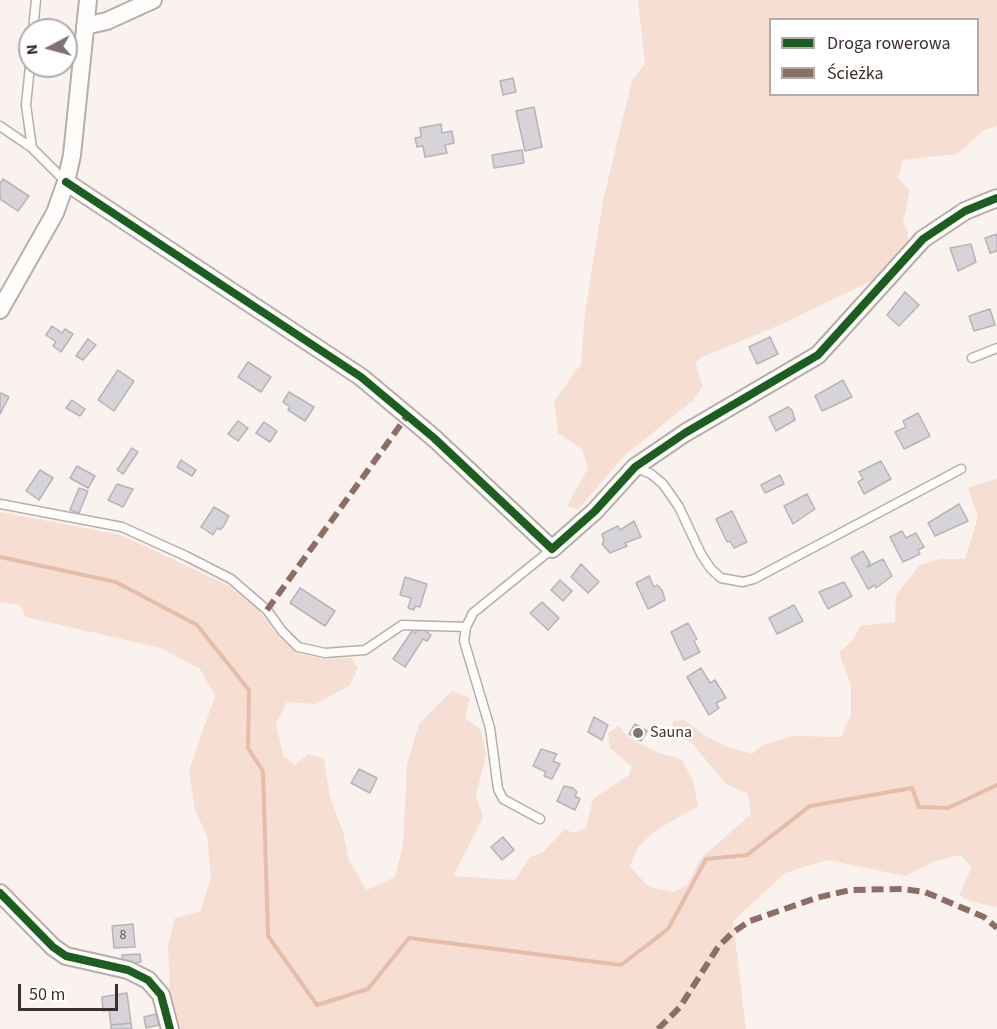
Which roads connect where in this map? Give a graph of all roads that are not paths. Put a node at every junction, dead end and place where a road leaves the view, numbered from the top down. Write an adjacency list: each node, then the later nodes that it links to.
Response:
1 (36, 0): 4 (lane)
2 (88, 0): 5 (street)
3 (153, 0): 5 (street)
4 (34, 18)
5 (85, 26): 9 (street)
6 (29, 78): 8 (lane)
7 (0, 126): 8 (lane)
8 (32, 148): 9 (lane)
9 (66, 182): 11 (street); 17 (street)
10 (997, 198): 14 (street)
11 (0, 310)
12 (997, 348): 13 (lane)
13 (972, 358)
14 (635, 467): 15 (lane); 17 (street)
15 (961, 469)
16 (0, 504): 18 (lane)
17 (552, 549): 18 (lane)
18 (466, 627): 19 (lane)
19 (540, 819)
20 (0, 893): 21 (street)
21 (170, 1029)

